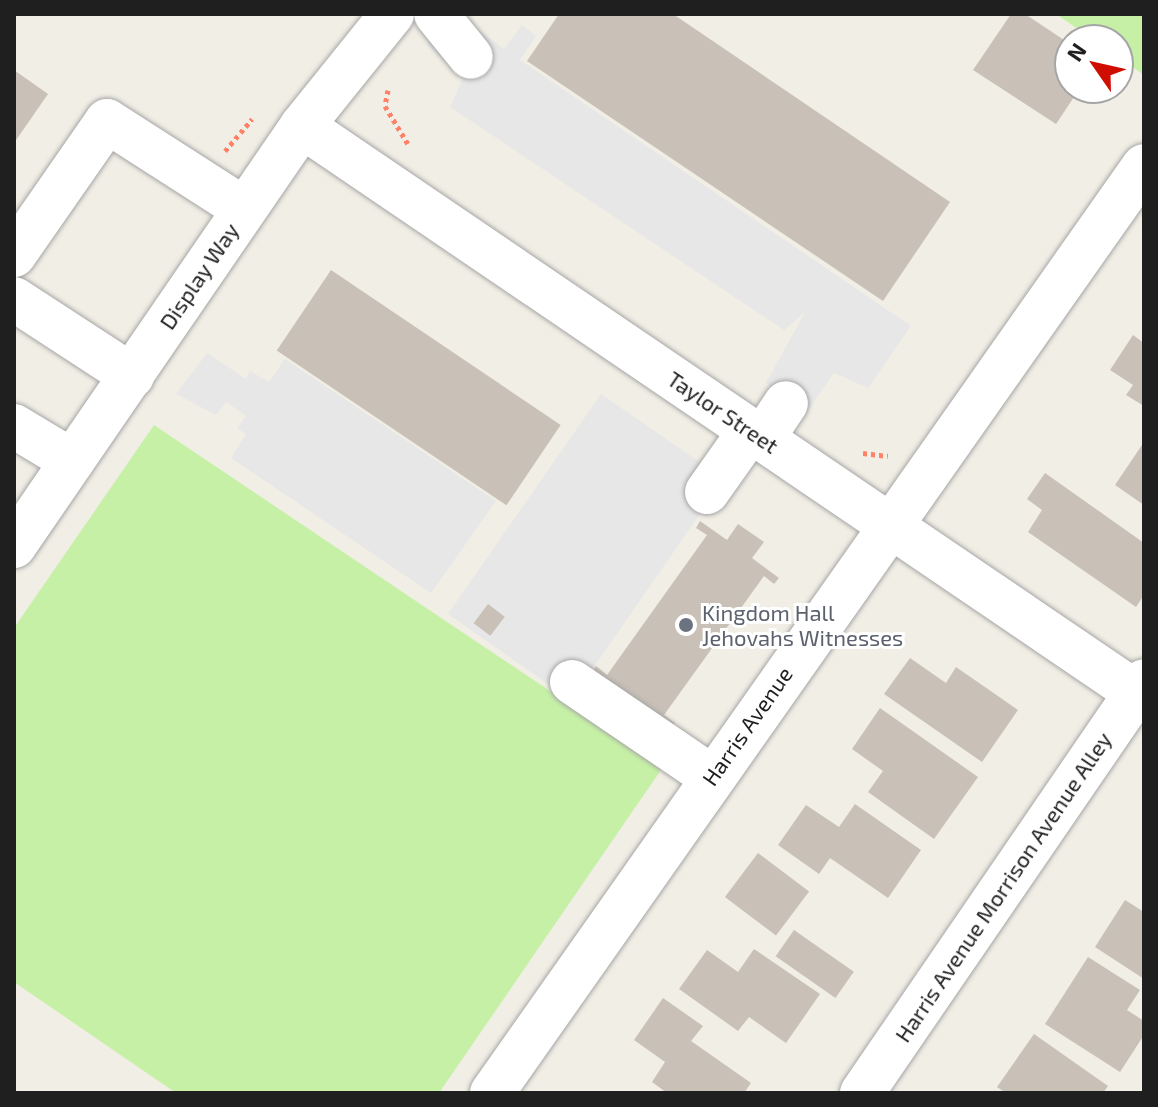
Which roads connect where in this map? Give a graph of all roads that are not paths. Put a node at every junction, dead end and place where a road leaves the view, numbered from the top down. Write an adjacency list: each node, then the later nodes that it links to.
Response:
1 (392, 14): 4 (street, Display Way)
2 (436, 14): 3 (street)
3 (471, 57)
4 (302, 126): 6 (street, Display Way); 12 (street, Taylor Street)
5 (1144, 166): 15 (street, Harris Avenue)
6 (244, 209): 7 (street); 9 (street, Display Way)
7 (14, 255)
8 (14, 299): 9 (street)
9 (132, 376): 13 (street, Display Way)
10 (786, 403): 12 (street)
11 (14, 426): 13 (street)
12 (756, 435): 14 (street); 15 (street, Taylor Street)
13 (72, 461): 16 (street, Display Way)
14 (707, 492)
15 (893, 528): 18 (street, Taylor Street); 19 (street, Harris Avenue)
16 (14, 546)
17 (572, 682): 19 (street)
18 (1141, 690): 21 (street, Harris Avenue Morrison Avenue Alley)
19 (712, 777): 20 (street, Harris Avenue)
20 (492, 1093)
21 (862, 1093)

